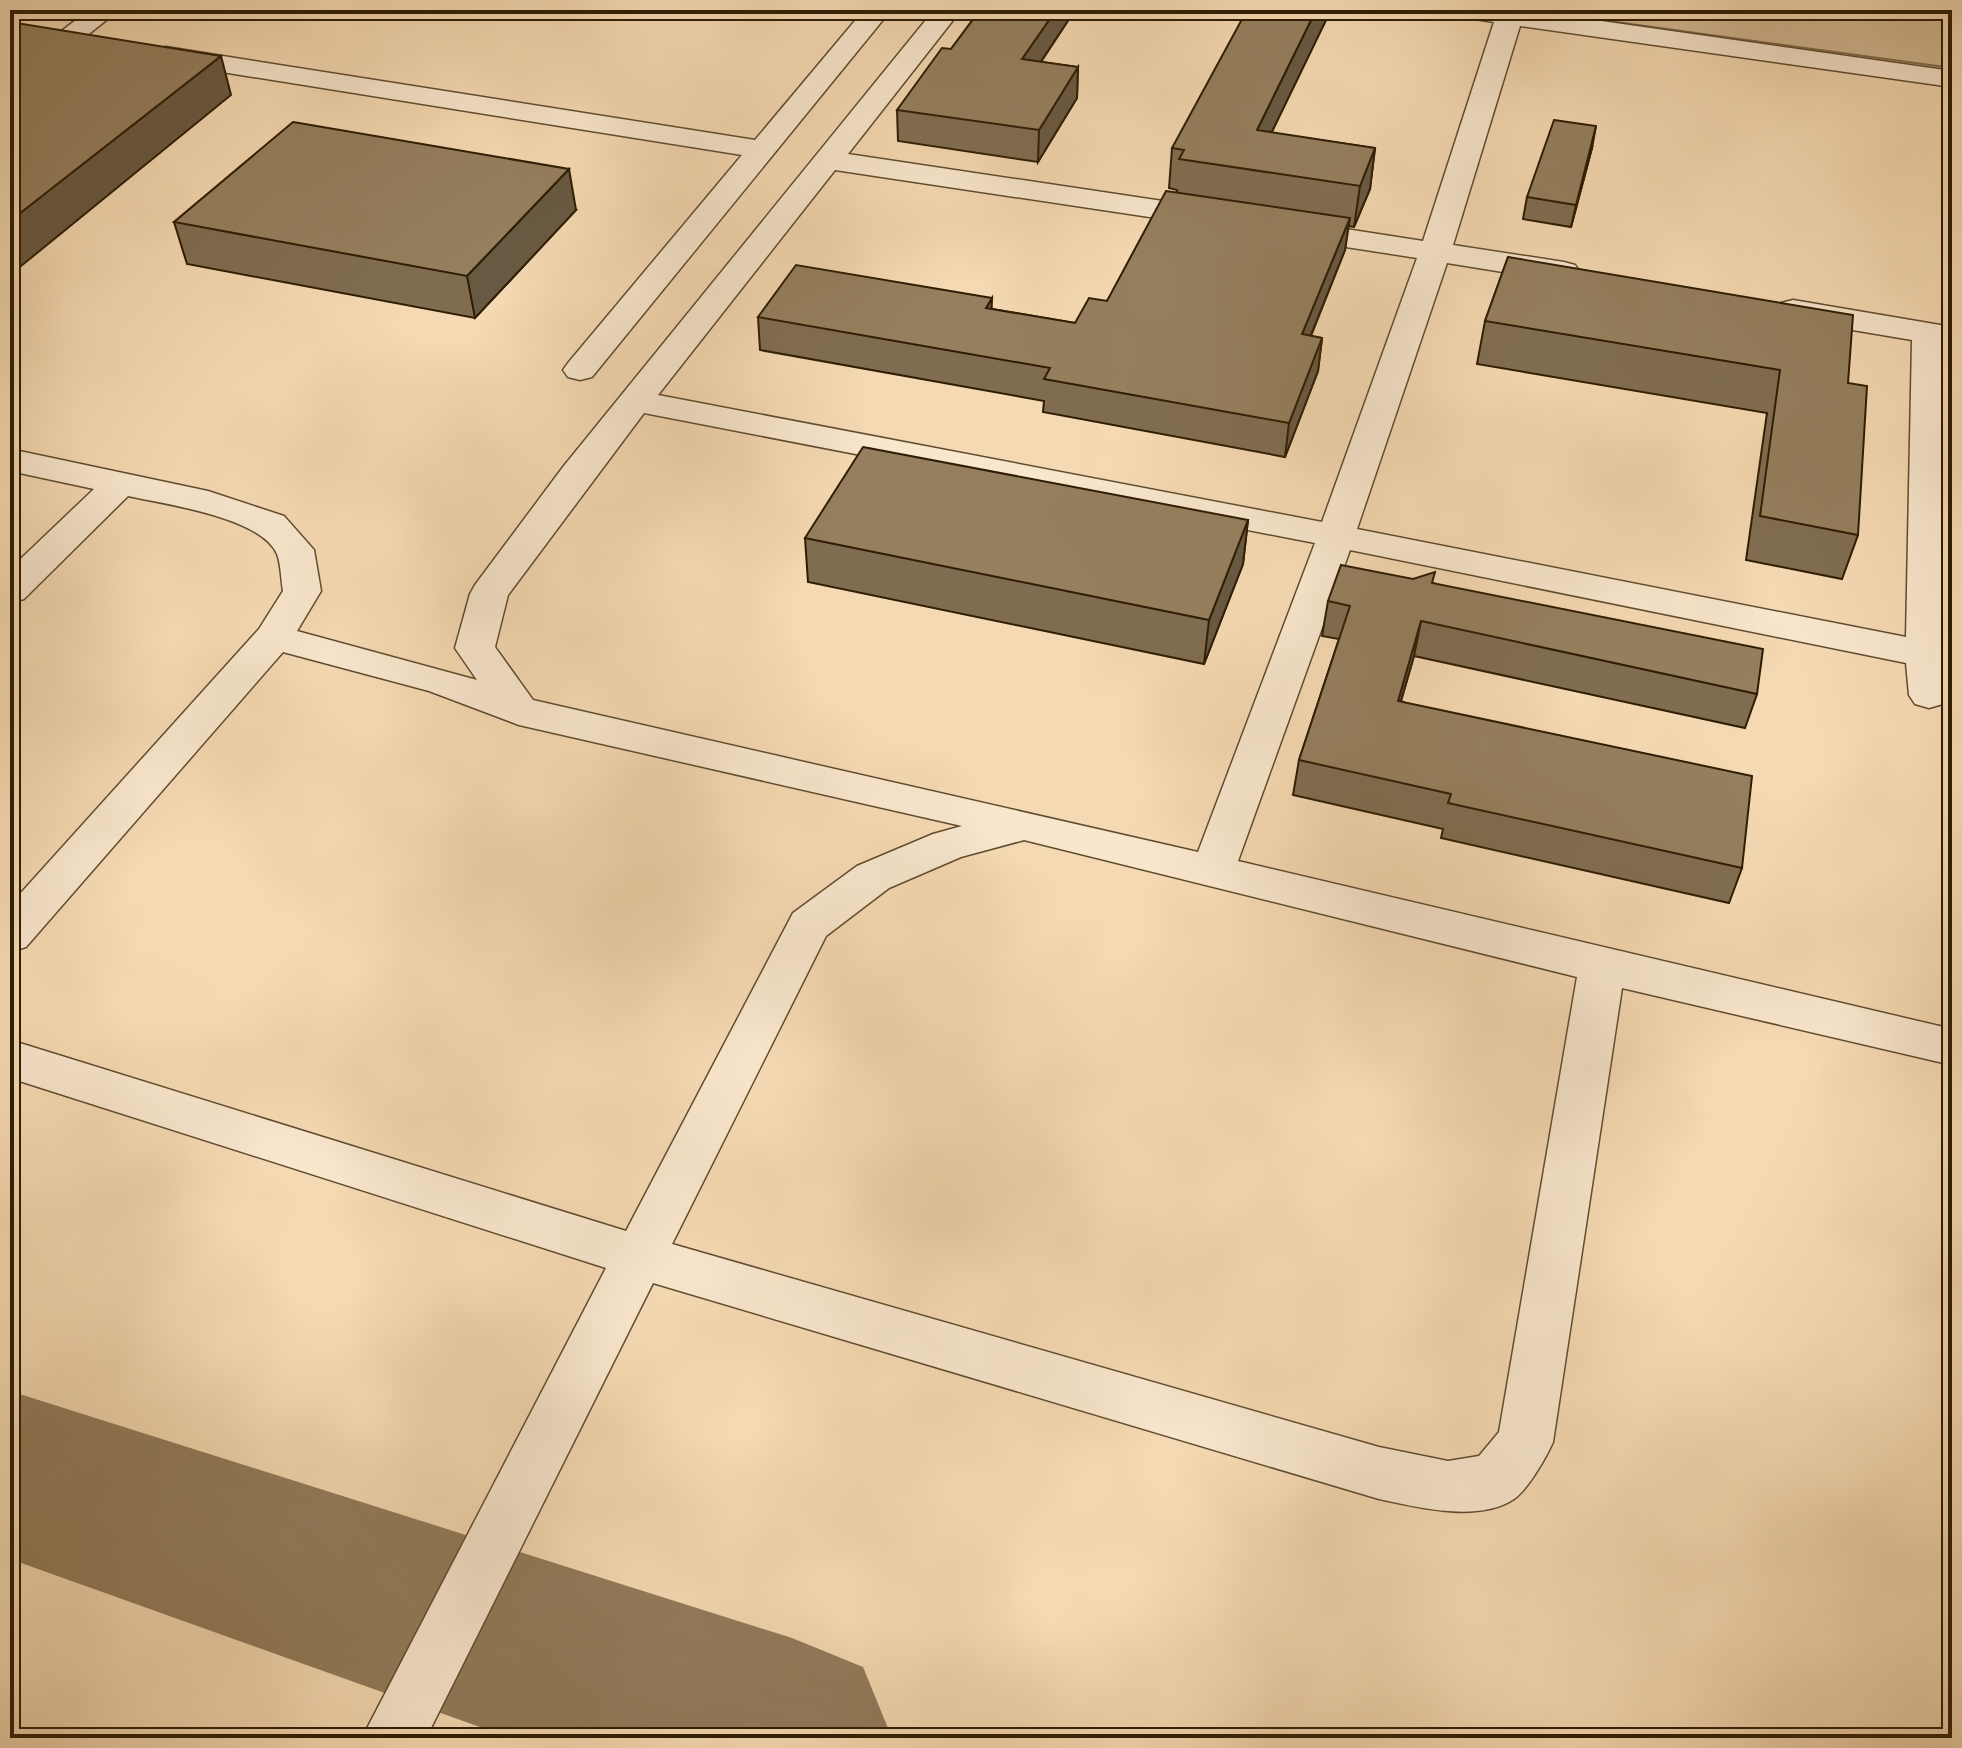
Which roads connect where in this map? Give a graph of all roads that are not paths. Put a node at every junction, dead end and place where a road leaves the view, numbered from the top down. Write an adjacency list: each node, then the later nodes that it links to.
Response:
1 (106, 10): 6 (lane)
2 (878, 10): 9 (lane)
3 (948, 10): 10 (lane)
4 (1465, 10): 5 (lane)
5 (1510, 13): 8 (lane); 11 (lane)
6 (96, 44)
7 (142, 52): 9 (lane)
8 (1952, 79)
9 (764, 150): 15 (lane)
10 (828, 160): 11 (lane); 16 (lane)
11 (1435, 251): 12 (lane); 19 (lane)
12 (1590, 277)
13 (1759, 305): 14 (lane)
14 (1941, 335): 22 (lane)
15 (580, 370)
16 (635, 401): 19 (lane); 24 (lane)
17 (10, 460): 18 (lane)
18 (120, 483): 20 (lane); 21 (lane)
19 (1336, 536): 22 (lane); 26 (lane)
20 (10, 591)
21 (274, 637): 24 (lane); 27 (lane)
22 (1939, 657): 23 (lane)
23 (1929, 695)
24 (519, 711): 25 (lane)
25 (1025, 825): 26 (lane); 31 (lane)
26 (1213, 871): 28 (lane)
27 (10, 935)
28 (1602, 966): 29 (lane); 31 (lane)
29 (1952, 1047)
30 (10, 1059): 31 (lane)
31 (637, 1256): 32 (lane)
32 (393, 1738)

